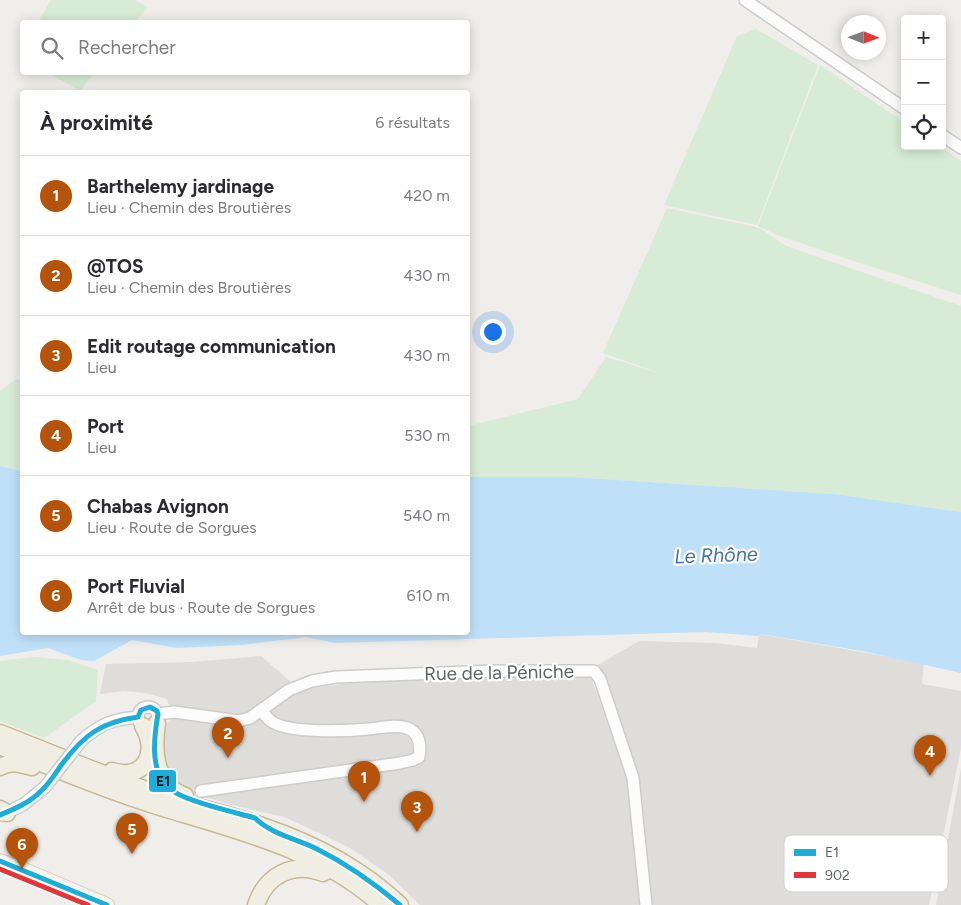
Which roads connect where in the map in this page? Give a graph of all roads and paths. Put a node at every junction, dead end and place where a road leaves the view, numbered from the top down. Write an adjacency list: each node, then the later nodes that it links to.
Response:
1 (745, 0): 2 (street)
2 (901, 107)
3 (946, 138): 4 (street)
4 (961, 148)
5 (261, 710): 6 (street); 11 (street); 22 (street, Rue de la Péniche)
6 (149, 720): 7 (highway); 12 (street, bridge); 13 (highway)
7 (0, 733): 13 (highway)
8 (0, 746): 10 (highway)
9 (0, 767): 10 (highway)
10 (67, 774): 19 (highway)
11 (201, 791)
12 (2, 812)
13 (263, 826): 15 (highway)
14 (0, 861): 16 (main road)
15 (350, 866): 20 (highway); 21 (highway)
16 (106, 905)
17 (256, 905): 18 (highway)
18 (372, 905)
19 (382, 905)
20 (400, 905)
21 (410, 905)
22 (646, 905)

